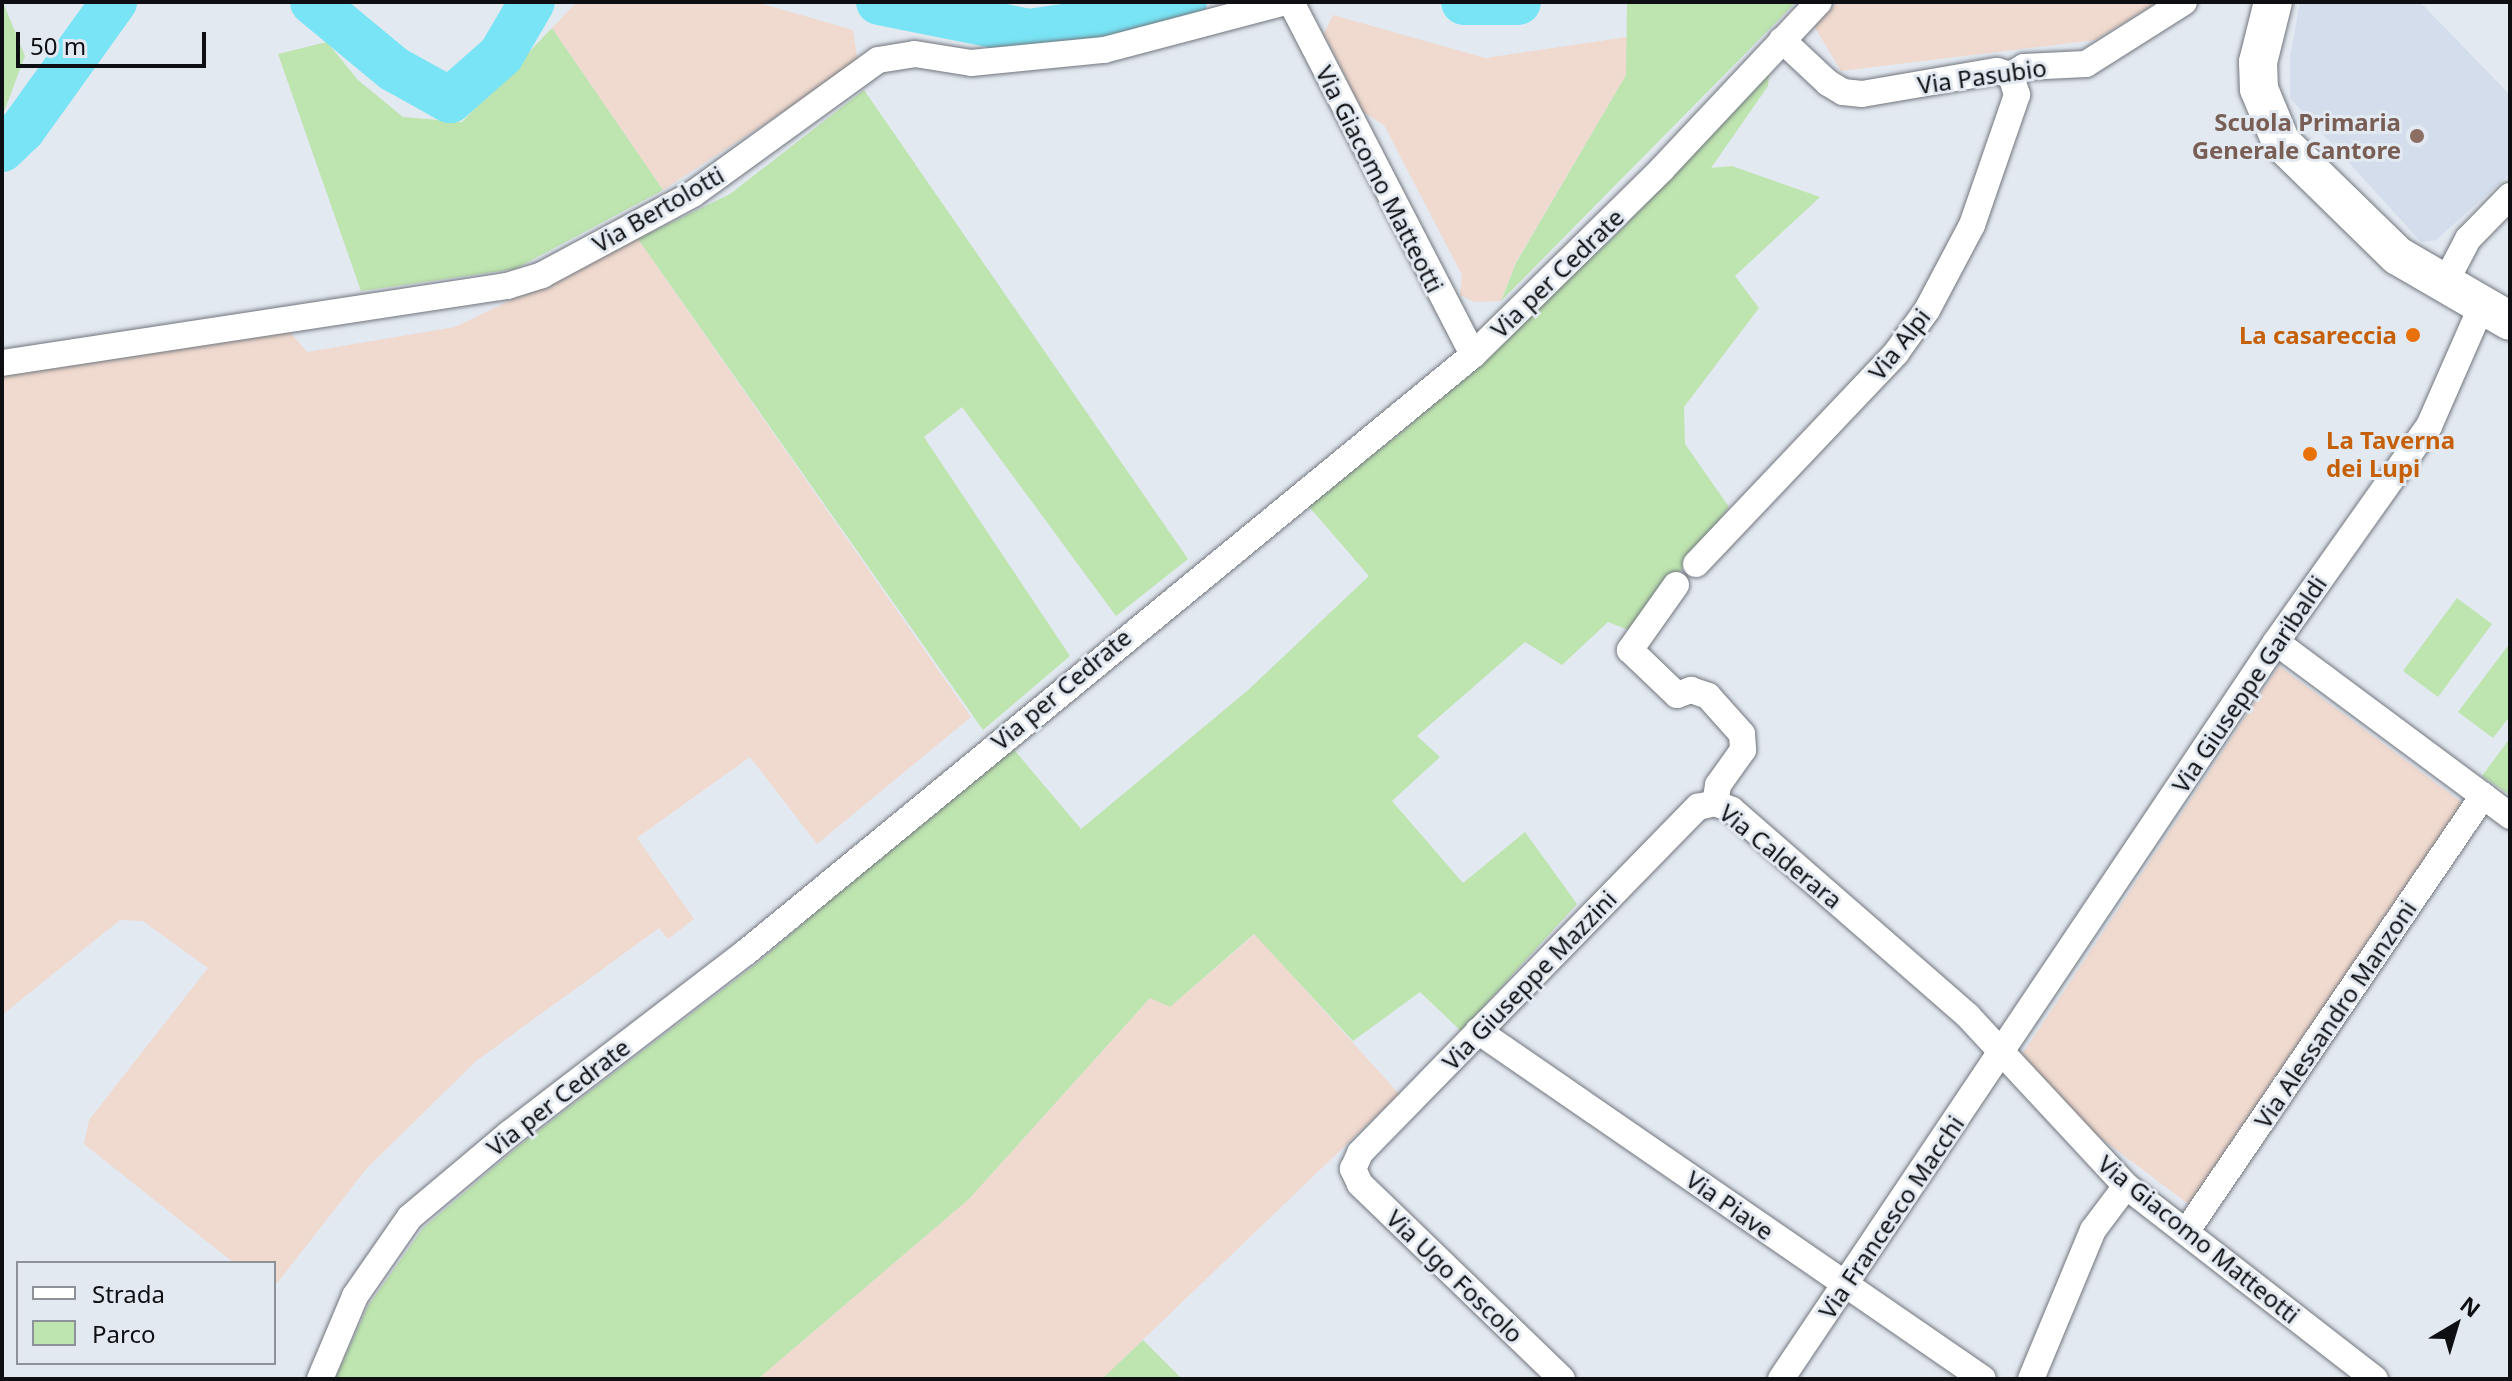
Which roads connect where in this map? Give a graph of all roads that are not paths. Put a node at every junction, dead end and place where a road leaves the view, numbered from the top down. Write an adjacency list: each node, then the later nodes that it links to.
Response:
1 (1288, 2): 10 (street, Via Giacomo Matteotti); 11 (street, Via Bertolotti)
2 (1819, 2): 5 (street, Via per Cedrate)
3 (2184, 2): 6 (street, Via Pasubio)
4 (2273, 2): 8 (street)
5 (1782, 40): 6 (street, Via Pasubio); 10 (street, Via per Cedrate)
6 (2011, 75): 12 (street, Via Alpi)
7 (2510, 196): 8 (street)
8 (2445, 283): 9 (street)
9 (2496, 313): 14 (street, Via Giuseppe Garibaldi)
10 (1473, 355): 24 (street, Via per Cedrate)
11 (2, 363)
12 (1696, 564)
13 (1676, 585): 16 (street, Via Calderara)
14 (2276, 642): 15 (street); 19 (street, Via Giuseppe Garibaldi)
15 (2483, 796): 17 (street); 22 (street, Via Alessandro Manzoni)
16 (1715, 803): 18 (street, Via Giuseppe Mazzini); 19 (street, Via Calderara)
17 (2510, 816)
18 (1478, 1031): 20 (street, Via Giuseppe Mazzini); 23 (street, Via Piave)
19 (2000, 1054): 21 (street, Via Giacomo Matteotti); 23 (street, Via Francesco Macchi)
20 (1353, 1169): 25 (street, Via Ugo Foscolo)
21 (2126, 1186): 22 (street, Via Giacomo Matteotti); 28 (street)
22 (2186, 1232): 29 (street, Via Giacomo Matteotti)
23 (1846, 1284): 26 (street, Via Francesco Macchi); 27 (street, Via Piave)
24 (320, 1379)
25 (1562, 1379)
26 (1781, 1379)
27 (1983, 1379)
28 (2031, 1379)
29 (2375, 1379)

